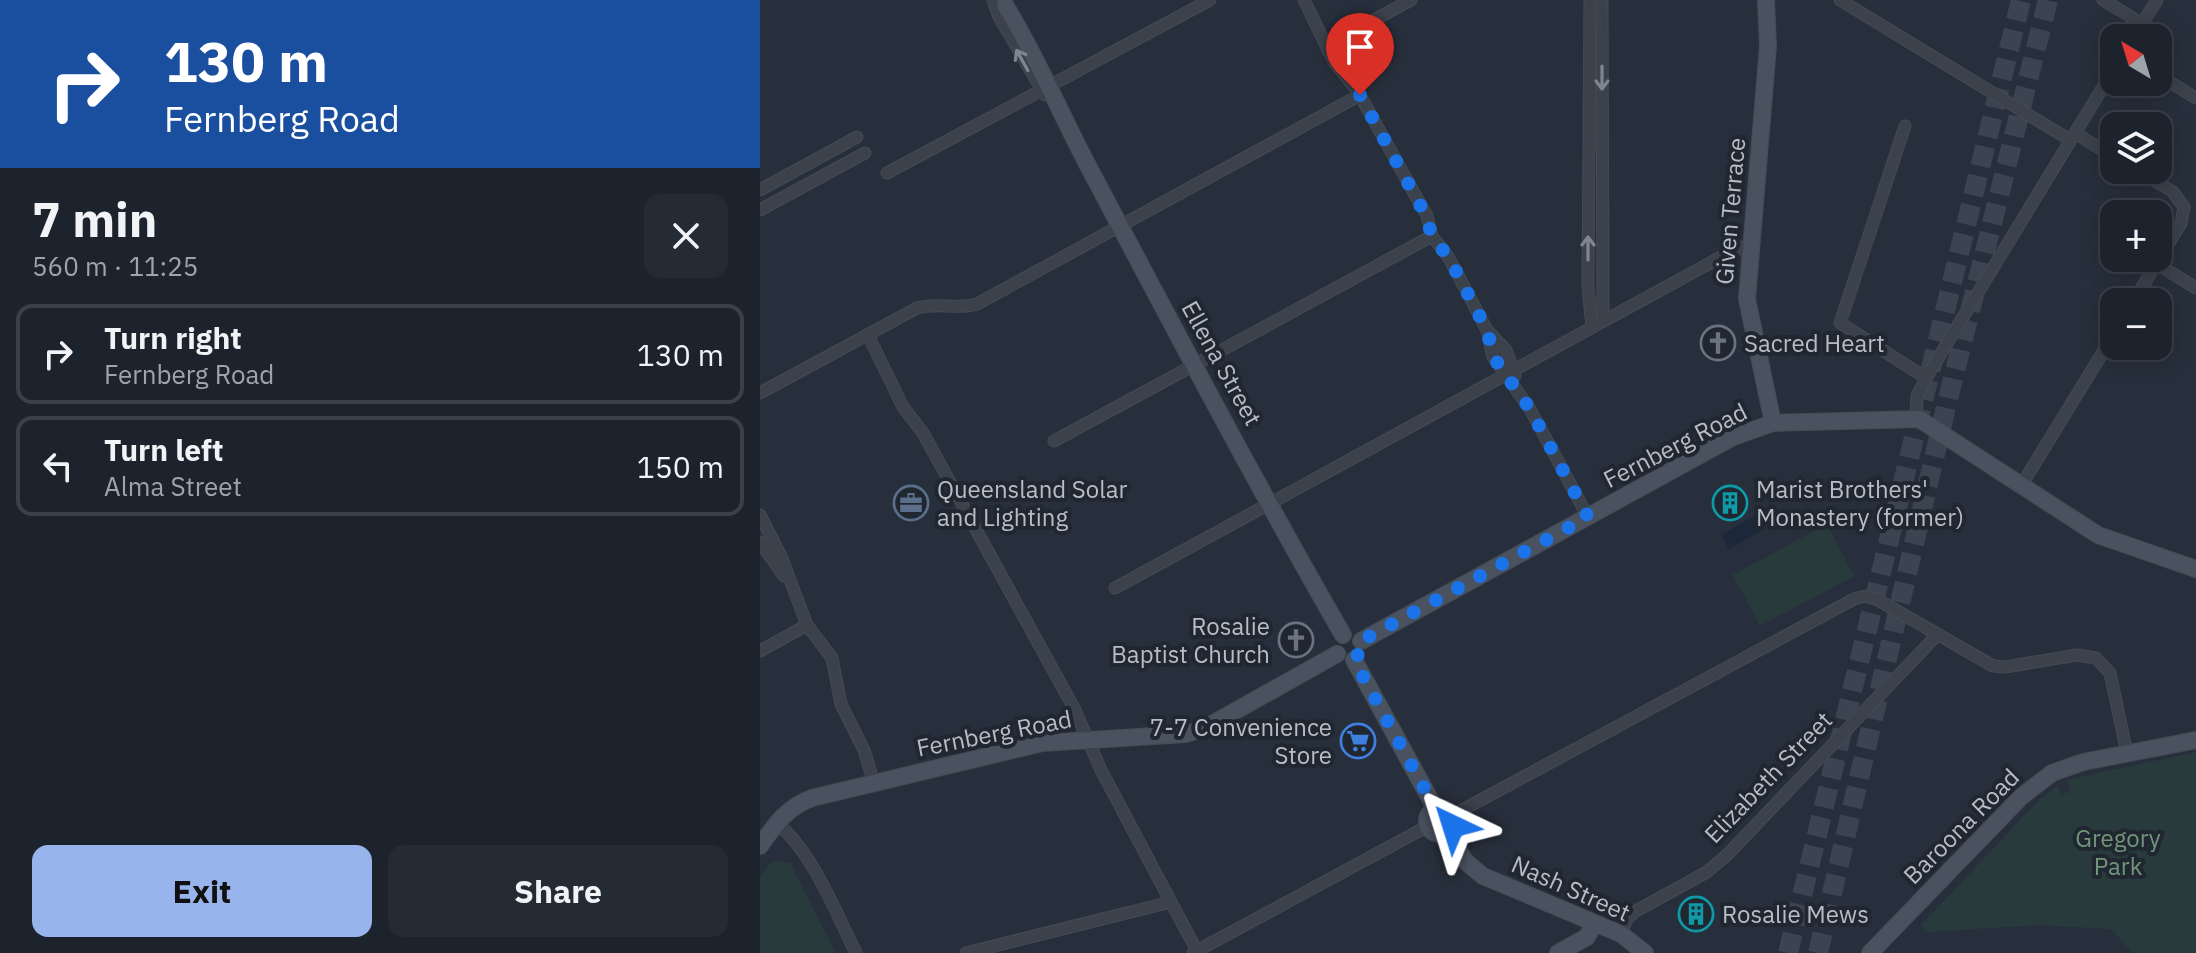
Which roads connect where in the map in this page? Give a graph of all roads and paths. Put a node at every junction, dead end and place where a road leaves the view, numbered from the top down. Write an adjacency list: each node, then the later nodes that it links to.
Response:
1 (1210, 0): 14 (street)
2 (1304, 0): 12 (street)
3 (1590, 0): 33 (street, one-way to 3)
4 (1602, 0): 33 (street, one-way to 33)
5 (1766, 0): 30 (street, Given Terrace)
6 (1840, 0): 19 (street)
7 (2103, 0): 11 (street)
8 (1000, 1): 14 (street, Ellena Street)
9 (1408, 1): 12 (street)
10 (2155, 2): 11 (street)
11 (2141, 23)
12 (1331, 50): 16 (street)
13 (2172, 83): 17 (street)
14 (1045, 89): 23 (street); 27 (street, Ellena Street)
15 (2100, 92): 19 (street)
16 (1360, 95): 27 (street); 28 (street)
17 (2196, 98)
18 (1905, 126): 38 (street)
19 (2073, 136): 21 (street); 38 (street)
20 (857, 137): 25 (street)
21 (2100, 150)
22 (865, 153): 26 (street)
23 (887, 173)
24 (2160, 184): 29 (street)
25 (760, 190)
26 (760, 210)
27 (1120, 226): 34 (street); 36 (street, Ellena Street)
28 (1432, 236): 36 (street); 37 (street)
29 (2172, 238)
30 (1752, 244): 33 (street); 41 (street, Given Terrace)
31 (2170, 272): 32 (street)
32 (2196, 288)
33 (1598, 323): 37 (street)
34 (868, 335): 39 (street); 58 (street)
35 (2100, 357): 43 (street)
36 (1195, 365): 42 (street); 44 (street, Ellena Street)
37 (1510, 372): 44 (street); 46 (street)
38 (1926, 378): 40 (street)
39 (760, 393)
40 (1916, 418): 41 (street, Fernberg Road); 43 (street)
41 (1773, 423): 46 (street, Fernberg Road)
42 (1054, 441)
43 (2021, 486): 48 (street)
44 (1271, 503): 49 (street); 53 (street, Ellena Street)
45 (760, 515): 50 (street)
46 (1588, 517): 54 (street, Fernberg Road)
47 (760, 542): 50 (street)
48 (2196, 569)
49 (1115, 588)
50 (795, 589): 51 (street)
51 (807, 625): 55 (street); 61 (street)
52 (1938, 634): 60 (street); 63 (street); 70 (street, Elizabeth Street)
53 (1343, 635): 54 (street); 56 (street)
54 (1361, 641): 57 (street)
55 (760, 651)
56 (1337, 654): 57 (street); 58 (street, Fernberg Road)
57 (1354, 660): 62 (street)
58 (1088, 740): 61 (street, Fernberg Road); 68 (street)
59 (2196, 740): 60 (street, Baroona Road)
60 (2127, 753): 72 (street, Baroona Road)
61 (874, 783): 64 (street, Fernberg Road)
62 (1435, 808): 63 (street); 65 (street)
63 (1453, 815): 66 (street)
64 (777, 823): 67 (street, Fernberg Road); 73 (street)
65 (1428, 826): 66 (street); 71 (street)
66 (1447, 832): 69 (street, Nash Street)
67 (760, 846)
68 (1171, 902): 71 (street); 74 (street)
69 (1594, 923): 70 (street, Nash Street); 75 (street)
70 (1621, 934): 76 (street, Nash Street)
71 (1195, 952)
72 (1872, 952)
73 (856, 953)
74 (966, 953)
75 (1558, 953)
76 (1645, 953)

